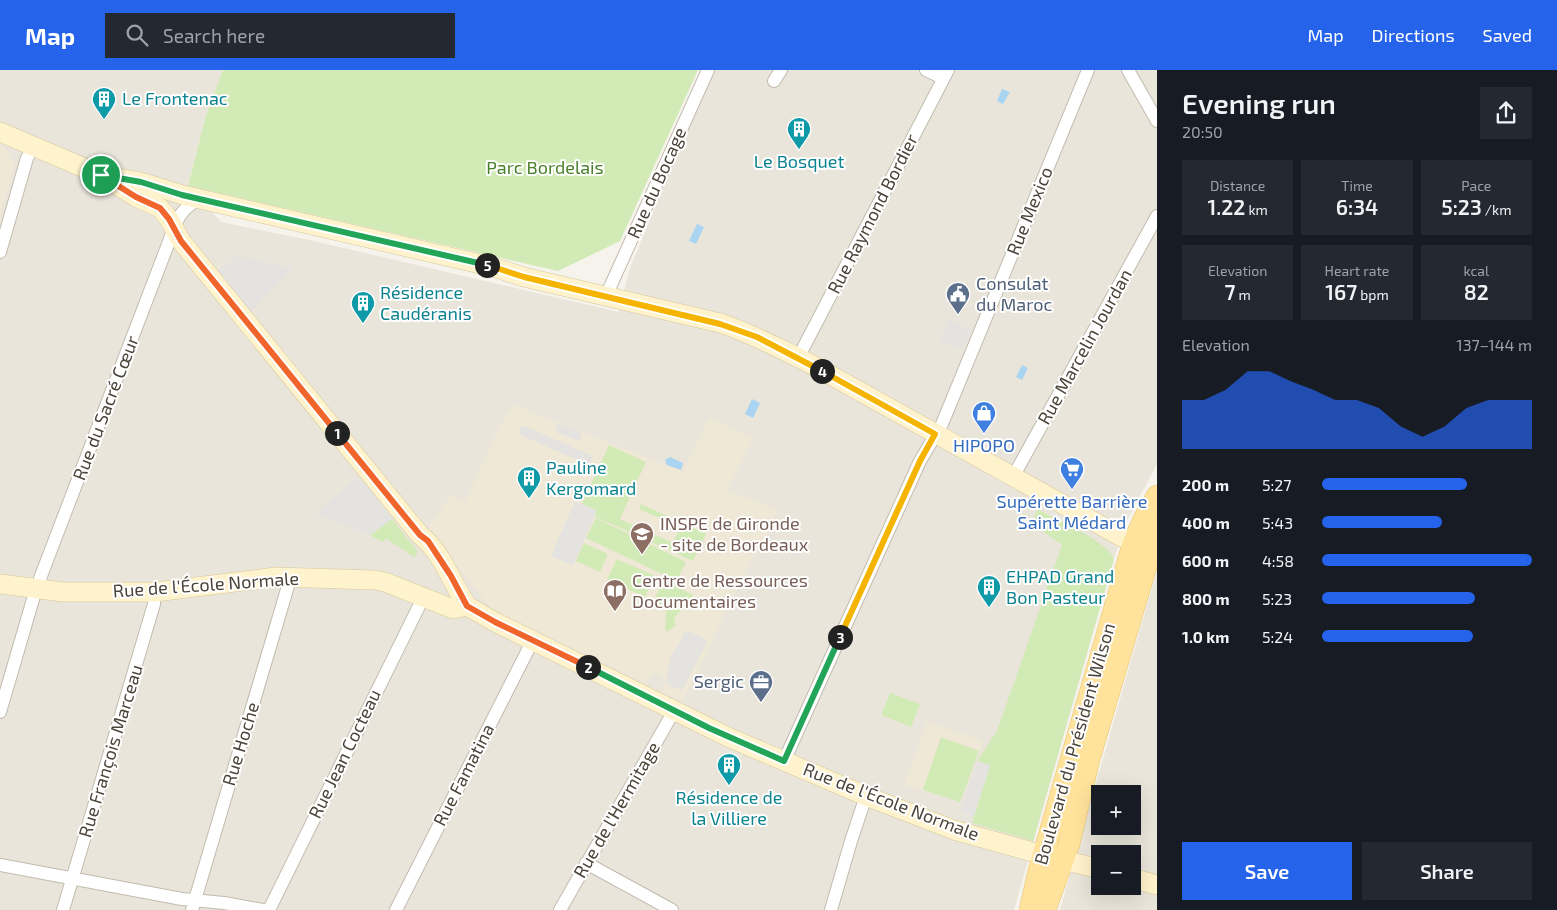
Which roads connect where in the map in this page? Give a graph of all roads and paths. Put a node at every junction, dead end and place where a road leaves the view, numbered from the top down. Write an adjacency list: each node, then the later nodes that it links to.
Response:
1 (708, 70): 16 (street, Rue du Bocage)
2 (781, 70): 7 (street)
3 (926, 70): 6 (street)
4 (1088, 70): 18 (street, Rue Mexico)
5 (1128, 70): 8 (street)
6 (946, 74): 17 (street, Rue Raymond Bordier)
7 (774, 81)
8 (1157, 121)
9 (0, 132): 10 (main road)
10 (33, 147): 11 (main road); 15 (street)
11 (101, 175): 12 (main road); 14 (main road)
12 (198, 199): 14 (street, Rue du Sacré Cœur); 16 (main road)
13 (1157, 216): 19 (street, Rue Marcelin Jourdan)
14 (174, 227): 25 (street, Rue du Sacré Cœur); 28 (main road)
15 (0, 252)
16 (606, 296): 17 (main road)
17 (798, 358): 18 (main road)
18 (935, 434): 19 (main road); 32 (street, Rue Mexico)
19 (1013, 477): 22 (main road)
20 (1157, 496): 22 (main road, Boulevard du Président Wilson)
21 (1157, 529): 22 (main road, Boulevard du Président Wilson)
22 (1146, 551): 34 (main road, Boulevard du Président Wilson); 34 (main road, Boulevard du Président Wilson)
23 (289, 578): 26 (main road, Rue de l'École Normale); 27 (main road, Rue de l'École Normale); 41 (street, Rue Hoche)
24 (0, 584): 25 (main road, Rue de l'École Normale)
25 (36, 589): 26 (main road, Rue de l'École Normale); 31 (street, Rue du Sacré Cœur)
26 (155, 592): 38 (street, Rue François Marceau)
27 (423, 598): 28 (main road, Rue de l'École Normale); 44 (street, Rue Jean Cocteau)
28 (467, 606): 29 (main road, Rue de l'École Normale)
29 (533, 640): 30 (main road, Rue de l'École Normale); 45 (street, Rue Famatina)
30 (674, 711): 32 (main road, Rue de l'École Normale); 35 (street, Rue de l'Hermitage)
31 (0, 712)
32 (784, 761): 33 (main road, Rue de l'École Normale)
33 (866, 796): 34 (main road, Rue de l'École Normale); 48 (street)
34 (1053, 857): 37 (main road, Rue de l'École Normale); 49 (main road, Boulevard du Président Wilson); 50 (main road, Boulevard du Président Wilson)
35 (586, 863): 46 (street, Rue de l'Hermitage); 47 (street)
36 (0, 865): 38 (street)
37 (1091, 867)
38 (73, 879): 41 (street); 42 (street, Rue François Marceau)
39 (1141, 881): 40 (main road)
40 (1157, 885)
41 (194, 905): 43 (street)
42 (63, 910)
43 (263, 910)
44 (269, 910)
45 (396, 910)
46 (560, 910)
47 (672, 910)
48 (831, 910)
49 (1030, 910)
50 (1045, 910)

